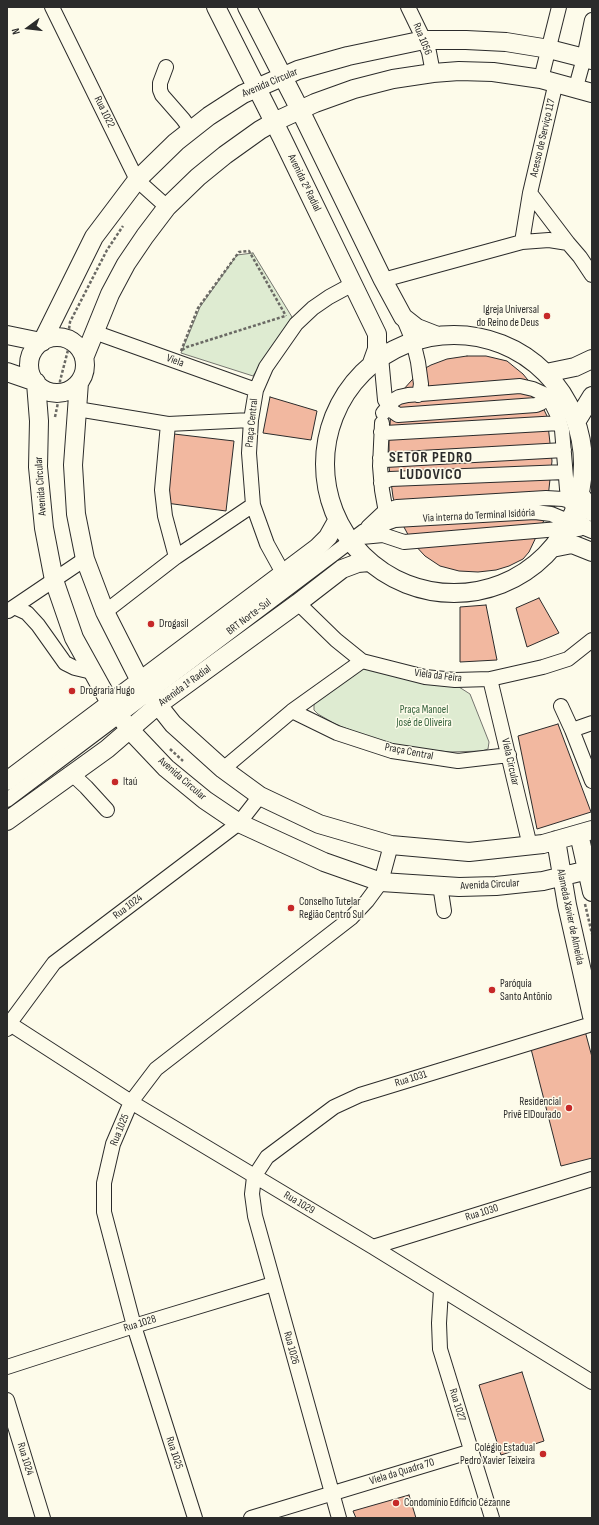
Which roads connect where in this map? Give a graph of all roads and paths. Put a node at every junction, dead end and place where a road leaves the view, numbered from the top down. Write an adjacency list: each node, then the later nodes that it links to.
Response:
1 (52, 7): 19 (street, Rua 1022)
2 (216, 7): 14 (main road, Avenida 2ª Radial)
3 (247, 7): 12 (main road)
4 (408, 7): 7 (street, Rua 1056)
5 (559, 7): 8 (street, Acesso de Serviço 117)
6 (592, 20): 9 (street)
7 (424, 40): 8 (main road, Avenida Circular); 11 (street, Rua 1056); 12 (main road, Avenida Circular)
8 (549, 49): 9 (main road, Avenida Circular); 13 (street, Acesso de Serviço 117)
9 (588, 59): 15 (street)
10 (166, 67): 18 (street)
11 (433, 73): 13 (main road); 16 (main road)
12 (282, 76): 14 (main road, Avenida Circular); 16 (main road)
13 (548, 80): 15 (main road); 20 (street, Acesso de Serviço 117)
14 (256, 87): 17 (main road, Avenida 2ª Radial); 18 (main road, Avenida Circular)
15 (584, 90)
16 (300, 110): 17 (main road); 25 (main road)
17 (274, 122): 21 (main road); 26 (main road, Avenida 2ª Radial)
18 (191, 130): 19 (main road, Avenida Circular)
19 (138, 180): 21 (street, Rua 1022); 33 (main road, Avenida Circular)
20 (530, 193): 22 (street, Acesso de Serviço 117); 23 (street)
21 (167, 208): 29 (main road)
22 (522, 242): 23 (street); 25 (street)
23 (568, 243): 24 (street)
24 (592, 275)
25 (383, 280): 27 (main road)
26 (353, 284): 28 (street, Praça Central); 39 (main road, Avenida 2ª Radial)
27 (403, 317): 31 (main road); 32 (street)
28 (291, 320): 35 (path); 35 (path); 44 (street, Praça Central)
29 (94, 332): 36 (street, Viela); 37 (main road)
30 (7, 335): 33 (main road)
31 (435, 335): 32 (main road); 41 (main road)
32 (413, 341): 39 (main road); 45 (street)
33 (41, 342): 37 (main road); 42 (main road)
34 (68, 350): 46 (path)
35 (180, 351): 36 (path)
36 (163, 356): 44 (street, Viela)
37 (84, 358): 43 (main road)
38 (592, 359): 41 (main road)
39 (376, 360): 49 (street); 64 (main road)
40 (7, 372): 42 (main road)
41 (546, 373): 52 (main road)
42 (36, 382): 46 (main road); 74 (main road, Avenida Circular)
43 (79, 382): 46 (main road); 50 (main road)
44 (256, 390): 51 (street, Praça Central)
45 (423, 391): 48 (street); 49 (street)
46 (61, 396): 53 (path)
47 (592, 396): 52 (main road)
48 (540, 399): 49 (street); 52 (street, Via interna do Terminal Isidória)
49 (386, 407): 55 (street)
50 (77, 409): 54 (street); 71 (main road)
51 (251, 420): 54 (street); 60 (street, Praça Central)
52 (568, 423): 55 (street); 56 (street, Via interna do Terminal Isidória); 61 (main road)
53 (54, 424)
54 (168, 424): 70 (street)
55 (381, 432): 57 (street)
56 (564, 450): 57 (street); 58 (street, Via interna do Terminal Isidória)
57 (380, 458): 59 (street)
58 (565, 472): 59 (street); 61 (street, Via interna do Terminal Isidória)
59 (381, 483): 63 (street)
60 (252, 505): 70 (street); 73 (street, Praça Central)
61 (571, 511): 62 (main road); 63 (street, Via interna do Terminal Isidória); 63 (street, Via interna do Terminal Isidória); 65 (street, Via interna do Terminal Isidória); 65 (street, Via interna do Terminal Isidória); 67 (street, Via interna do Terminal Isidória); 68 (main road)
62 (592, 512)
63 (384, 513): 66 (street, Via interna do Terminal Isidória); 67 (street)
64 (337, 521): 66 (main road); 73 (main road, Avenida 1ª Radial)
65 (592, 531)
66 (357, 536): 67 (street, Via interna do Terminal Isidória); 72 (main road); 82 (street, BRT Norte-Sul)
67 (404, 542)
68 (552, 548): 69 (main road); 72 (main road)
69 (592, 552)
70 (176, 558): 77 (street)
71 (85, 559): 74 (street); 77 (main road)
72 (370, 562): 75 (main road, Avenida 1ª Radial)
73 (283, 573): 82 (main road, Avenida 1ª Radial)
74 (54, 580): 76 (street); 80 (main road, Avenida Circular)
75 (298, 603): 79 (street, Viela da Feira); 82 (main road, Avenida 1ª Radial)
76 (10, 610): 80 (street)
77 (105, 612): 82 (main road)
78 (592, 642): 81 (street, Viela da Feira)
79 (362, 661): 81 (street, Viela da Feira); 85 (street)
80 (92, 672): 84 (main road, Avenida Circular)
81 (490, 679): 90 (street, Viela Circular)
82 (149, 693): 84 (main road, Avenida 1ª Radial); 87 (main road, Avenida 1ª Radial); 92 (main road)
83 (561, 706): 88 (street)
84 (114, 709): 87 (main road, Avenida Circular); 94 (main road, Avenida 1ª Radial); 97 (street)
85 (292, 712): 90 (street, Praça Central); 92 (street)
86 (592, 723): 88 (street)
87 (130, 730): 93 (main road, Avenida 1ª Radial); 100 (main road, Avenida Circular)
88 (572, 730): 95 (street)
89 (165, 744): 91 (path)
90 (508, 755): 104 (street, Viela Circular)
91 (186, 764)
92 (223, 769): 96 (main road)
93 (72, 774): 98 (street); 99 (main road, Avenida 1ª Radial)
94 (7, 781)
95 (592, 781)
96 (260, 796): 100 (street, Rua 1024); 103 (main road)
97 (7, 800)
98 (107, 810)
99 (7, 821)
100 (239, 823): 107 (main road, Avenida Circular); 114 (street, Rua 1024)
101 (586, 832): 102 (main road); 105 (main road)
102 (556, 840): 104 (main road); 106 (main road, Alameda Xavier de Almeida)
103 (391, 845): 104 (main road); 107 (street, Rua 1025)
104 (530, 846)
105 (590, 870): 106 (main road, Avenida Circular); 109 (main road)
106 (562, 877): 108 (main road, Avenida Circular); 112 (main road, Alameda Xavier de Almeida)
107 (381, 882): 108 (main road, Avenida Circular); 115 (street, Rua 1025)
108 (440, 886): 110 (street)
109 (588, 894): 111 (path)
110 (444, 910)
111 (592, 934)
112 (592, 1016)
113 (592, 1024): 116 (street, Rua 1031)
114 (8, 1025): 115 (street, Rua 1029)
115 (131, 1102): 116 (street, Rua 1029); 121 (street, Rua 1025)
116 (254, 1177): 118 (street, Rua 1029); 119 (street, Rua 1026)
117 (592, 1179): 118 (street, Rua 1030)
118 (372, 1247): 120 (street, Rua 1029)
119 (274, 1284): 121 (street, Rua 1028); 126 (street, Rua 1026)
120 (441, 1290): 123 (street, Rua 1029); 125 (street, Rua 1027)
121 (134, 1326): 122 (street, Rua 1028); 128 (street, Rua 1025)
122 (7, 1367)
123 (592, 1382)
124 (7, 1400): 127 (street, Rua 1024)
125 (472, 1451): 126 (street, Viela da Quadra 70); 131 (street, Rua 1027)
126 (331, 1493): 129 (street, Viela da Quadra 70); 130 (street, Rua 1026)
127 (43, 1518)
128 (195, 1518)
129 (250, 1518)
130 (339, 1518)
131 (492, 1518)

